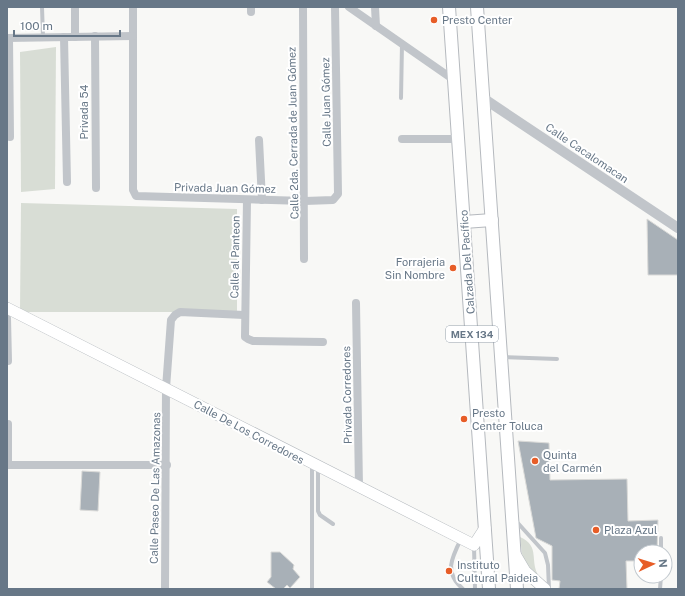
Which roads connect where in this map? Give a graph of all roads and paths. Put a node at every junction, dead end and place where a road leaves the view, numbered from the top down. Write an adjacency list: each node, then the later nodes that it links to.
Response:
1 (42, 7): 16 (lane)
2 (75, 7): 14 (street)
3 (133, 7): 12 (street)
4 (303, 7): 30 (street, Calle 2da. Cerrada de Juan Gómez)
5 (335, 7): 27 (street, Calle Juan Gómez)
6 (349, 7): 10 (street)
7 (375, 7): 10 (street)
8 (449, 7): 18 (main road, MEX 134)
9 (477, 7): 20 (main road, MEX 134)
10 (376, 26): 17 (street)
11 (95, 36): 12 (street); 14 (street); 26 (street, Privada 54)
12 (133, 36): 28 (street, Privada Juan Gómez)
13 (64, 37): 14 (street); 16 (street); 25 (street)
14 (75, 37)
15 (8, 38): 16 (street); 21 (street)
16 (43, 38)
17 (402, 44): 18 (street); 19 (lane)
18 (454, 80): 23 (main road, Calzada Del Pacífico / MEX 134)
19 (401, 98)
20 (483, 98): 31 (main road, MEX 134); 33 (street, Calle Cacalomacan)
21 (10, 137)
22 (402, 139): 23 (street)
23 (458, 139): 32 (main road, Calzada Del Pacífico / MEX 134)
24 (259, 140): 29 (street)
25 (67, 182)
26 (96, 188)
27 (338, 197): 30 (street, Privada Juan Gómez)
28 (247, 200): 29 (street, Privada Juan Gómez); 37 (street, Calle al Panteon)
29 (262, 200): 30 (street, Privada Juan Gómez)
30 (305, 201): 34 (street, Calle 2da. Cerrada de Juan Gómez)
31 (492, 220): 32 (main road); 40 (main road, MEX 134)
32 (464, 222): 51 (main road, Calzada Del Pacífico / MEX 134)
33 (678, 228)
34 (304, 259)
35 (356, 303): 48 (street, Privada Corredores)
36 (7, 308): 43 (main road, Calle De Los Corredores)
37 (244, 315): 39 (street, Calle al Panteon); 43 (street, Calle al Panteon)
38 (7, 318): 42 (street)
39 (323, 342)
40 (500, 357): 41 (lane); 49 (main road, MEX 134)
41 (558, 359)
42 (8, 361)
43 (166, 388): 46 (street, Calle Paseo De Las Amazonas); 47 (main road, Calle De Los Corredores)
44 (8, 424): 45 (street)
45 (7, 465): 46 (street)
46 (167, 465): 57 (street, Calle Paseo De Las Amazonas)
47 (315, 466): 48 (main road, Calle De Los Corredores); 50 (lane); 58 (lane)
48 (359, 487): 53 (main road, Calle De Los Corredores)
49 (512, 516): 56 (main road, MEX 134); 64 (lane)
50 (334, 524)
51 (485, 528): 55 (main road); 61 (main road, Calzada Del Pacífico / MEX 134)
52 (661, 538): 54 (lane)
53 (461, 539): 55 (main road, Calle De Los Corredores); 59 (lane)
54 (661, 544)
55 (474, 545): 60 (lane)
56 (515, 554): 62 (main road, MEX 134); 63 (main road)
57 (165, 589)
58 (312, 589)
59 (463, 589)
60 (475, 589)
61 (489, 589)
62 (516, 589)
63 (545, 589)
64 (549, 589)

